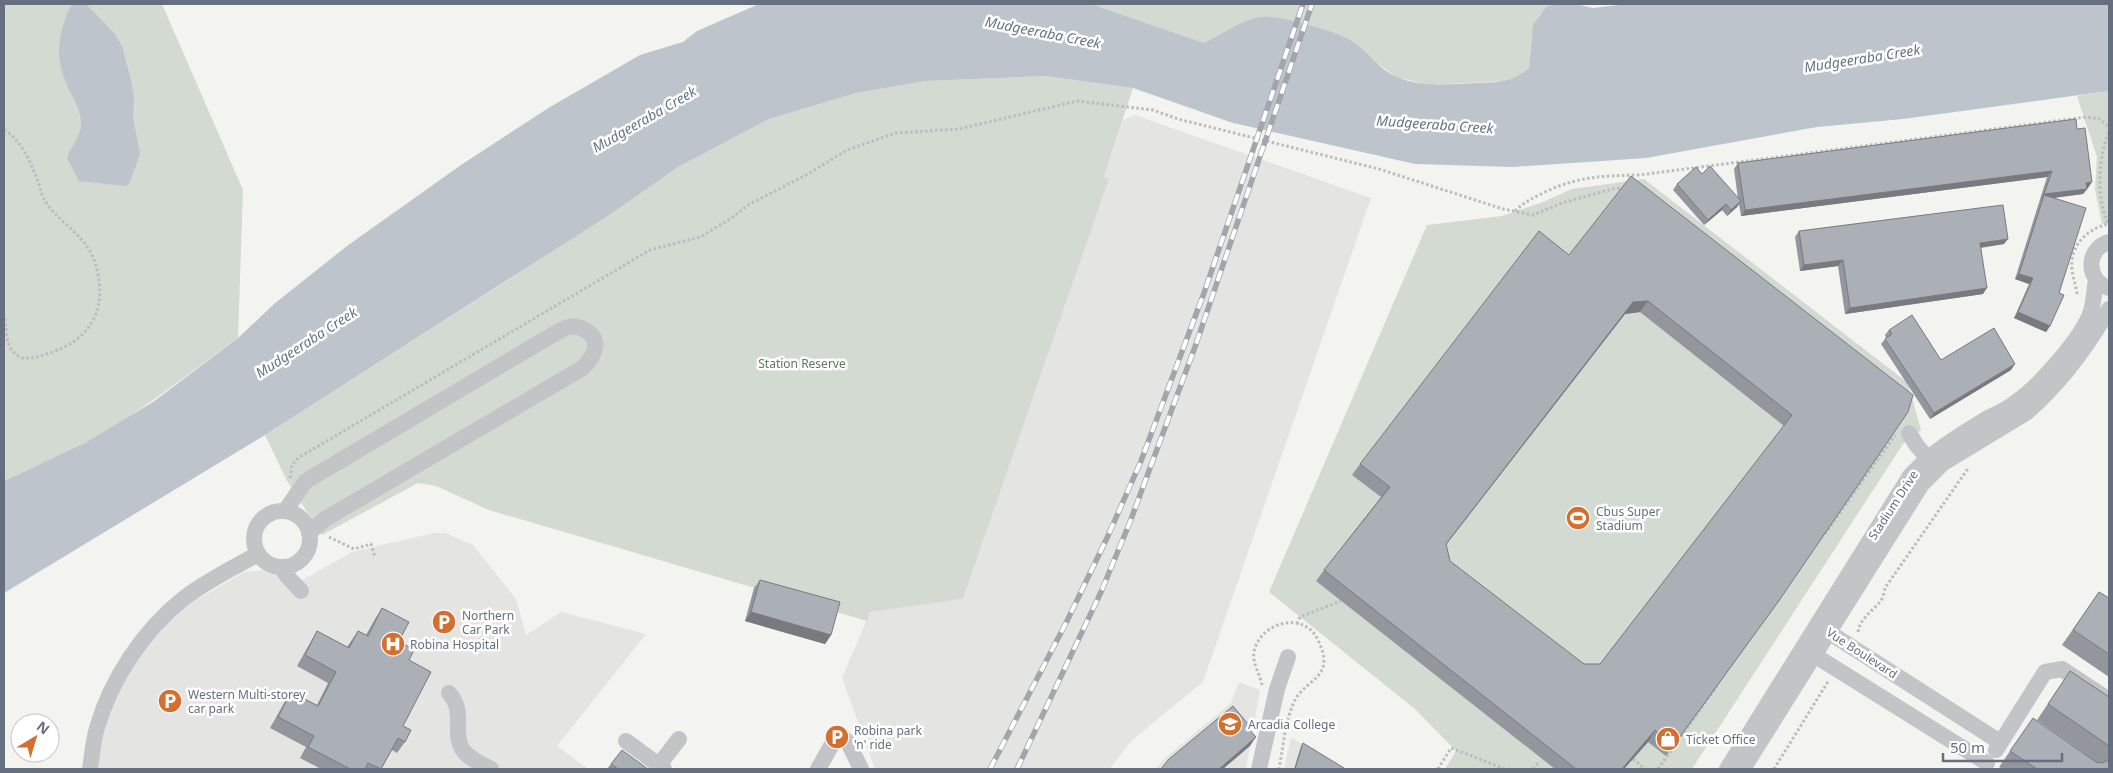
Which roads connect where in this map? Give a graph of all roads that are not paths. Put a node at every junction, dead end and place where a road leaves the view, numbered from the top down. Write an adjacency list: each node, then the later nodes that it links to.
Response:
1 (2109, 242): 2 (street, Stadium Drive)
2 (2102, 284): 5 (street, Stadium Drive)
3 (2109, 309): 5 (street, Stadium Drive)
4 (1910, 433): 5 (street)
5 (1933, 463): 11 (street, Stadium Drive)
6 (285, 511): 7 (street); 7 (street); 8 (street)
7 (314, 528): 9 (street)
8 (258, 554): 10 (street); 25 (street)
9 (302, 559): 10 (street); 10 (street)
10 (281, 567)
11 (1823, 628): 12 (street, Stadium Drive); 14 (street, Vue Boulevard); 30 (street, Stadium Drive)
12 (1814, 655): 16 (street); 31 (street, Stadium Drive)
13 (1288, 657): 29 (street)
14 (1907, 682): 16 (street, Vue Boulevard); 22 (street, Vue Boulevard)
15 (2109, 700): 17 (street)
16 (1895, 705): 23 (street)
17 (2016, 718): 18 (street); 22 (street)
18 (2031, 728)
19 (458, 730): 26 (street)
20 (679, 739): 24 (street)
21 (626, 741): 24 (street)
22 (2000, 742): 23 (street)
23 (1986, 766)
24 (661, 767)
25 (90, 769)
26 (491, 769)
27 (818, 769): 28 (street)
28 (860, 769)
29 (1259, 769)
30 (1727, 769)
31 (1743, 769)

